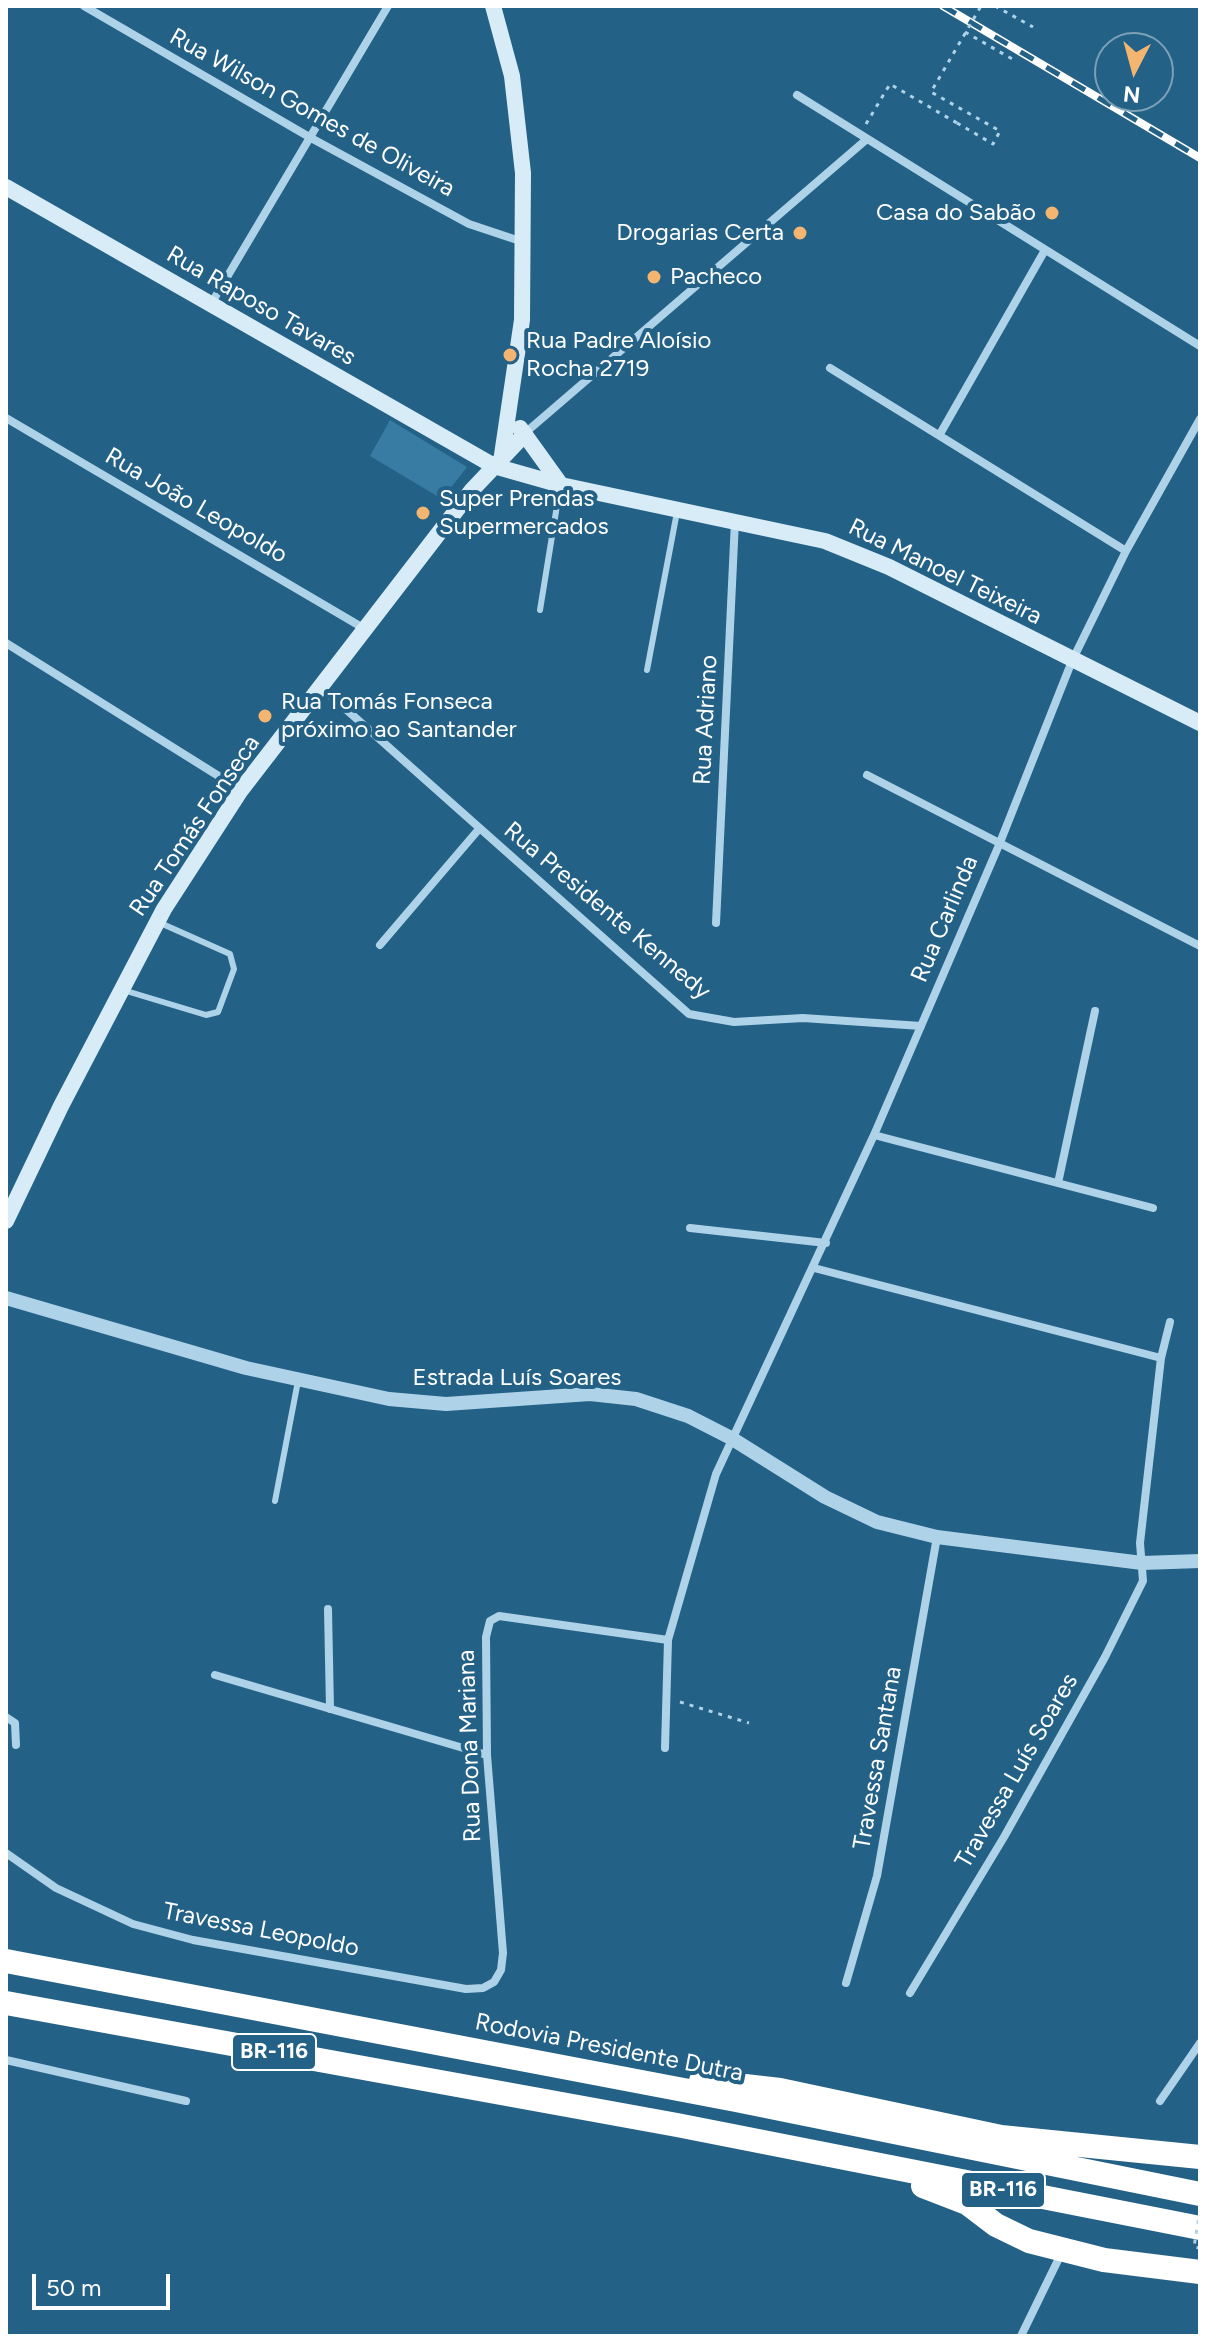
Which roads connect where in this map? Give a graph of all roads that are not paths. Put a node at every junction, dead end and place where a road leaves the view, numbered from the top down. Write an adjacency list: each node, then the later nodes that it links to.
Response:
1 (84, 6): 6 (street, Rua Wilson Gomes de Oliveira)
2 (388, 6): 6 (street)
3 (493, 6): 8 (main road)
4 (797, 95): 5 (street)
5 (863, 136): 9 (street); 16 (street, Rua Tomás Fonseca)
6 (311, 138): 8 (street, Rua Wilson Gomes de Oliveira); 10 (street)
7 (6, 187): 10 (main road, Rua Raposo Tavares)
8 (524, 242): 13 (main road)
9 (1045, 250): 11 (street); 17 (street)
10 (211, 305): 18 (main road, Rua Raposo Tavares)
11 (1200, 346)
12 (830, 368): 17 (street)
13 (509, 415): 16 (main road); 18 (main road)
14 (6, 418): 24 (street, Rua João Leopoldo)
15 (1200, 419): 22 (street, Rua Carlinda)
16 (525, 434): 18 (main road, Rua Tomás Fonseca); 19 (main road)
17 (940, 434): 22 (street)
18 (498, 460): 19 (main road, Rua Manoel Teixeira); 24 (main road, Rua Tomás Fonseca)
19 (561, 485): 20 (main road, Rua Manoel Teixeira); 23 (lane)
20 (677, 508): 21 (main road, Rua Manoel Teixeira); 27 (lane)
21 (735, 519): 26 (main road, Rua Manoel Teixeira); 35 (street, Rua Adriano)
22 (1126, 551): 26 (street, Rua Carlinda)
23 (540, 610)
24 (365, 629): 28 (main road, Rua Tomás Fonseca)
25 (6, 643): 31 (street)
26 (1072, 661): 29 (main road, Rua Manoel Teixeira); 33 (street, Rua Carlinda)
27 (647, 670)
28 (322, 688): 31 (main road, Rua Tomás Fonseca); 32 (street, Rua Presidente Kennedy)
29 (1200, 723)
30 (867, 775): 33 (street)
31 (241, 790): 34 (main road, Rua Tomás Fonseca)
32 (479, 829): 36 (street); 40 (street, Rua Presidente Kennedy)
33 (999, 845): 37 (street); 40 (street, Rua Carlinda)
34 (158, 922): 38 (main road, Rua Tomás Fonseca); 38 (lane)
35 (716, 923)
36 (380, 945)
37 (1200, 946)
38 (122, 989): 44 (main road, Rua Tomás Fonseca)
39 (1095, 1011): 42 (street)
40 (921, 1026): 41 (street, Rua Carlinda)
41 (874, 1135): 42 (street); 46 (street, Rua Carlinda)
42 (1058, 1183): 43 (street)
43 (1153, 1208)
44 (6, 1221)
45 (690, 1228): 46 (street)
46 (826, 1243): 47 (street, Rua Carlinda)
47 (814, 1268): 50 (street); 52 (street, Rua Carlinda)
48 (6, 1298): 51 (street, Estrada Luís Soares)
49 (1170, 1322): 50 (street, Travessa Luís Soares)
50 (1161, 1358): 56 (street, Travessa Luís Soares)
51 (298, 1381): 52 (street, Estrada Luís Soares); 53 (lane)
52 (731, 1438): 54 (street, Estrada Luís Soares); 58 (street, Rua Carlinda)
53 (275, 1501)
54 (937, 1537): 56 (street, Estrada Luís Soares); 68 (street, Travessa Santana)
55 (1200, 1561): 56 (street, Estrada Luís Soares)
56 (1142, 1563): 69 (street, Travessa Luís Soares)
57 (328, 1609): 60 (street)
58 (668, 1640): 63 (street, Rua Carlinda); 64 (street, Rua Dona Mariana)
59 (215, 1675): 60 (street)
60 (330, 1709): 64 (street)
61 (6, 1717): 62 (street)
62 (16, 1745)
63 (665, 1748)
64 (487, 1755): 66 (street, Rua Dona Mariana)
65 (6, 1853): 66 (street, Travessa Leopoldo)
66 (503, 1953)
67 (6, 1960): 73 (highway, Rodovia Presidente Dutra / BR-116)
68 (846, 1983)
69 (910, 1993)
70 (13, 2008): 76 (highway, BR-116)
71 (1200, 2043): 75 (street)
72 (6, 2060): 74 (street)
73 (617, 2078): 77 (highway); 78 (highway, Rodovia Presidente Dutra / BR-116)
74 (186, 2101)
75 (1160, 2101)
76 (542, 2102): 79 (highway, BR-116); 80 (highway)
77 (1200, 2157)
78 (1200, 2194)
79 (1200, 2228)
80 (1062, 2251): 81 (highway); 82 (street)
81 (1200, 2272)
82 (1021, 2336)

